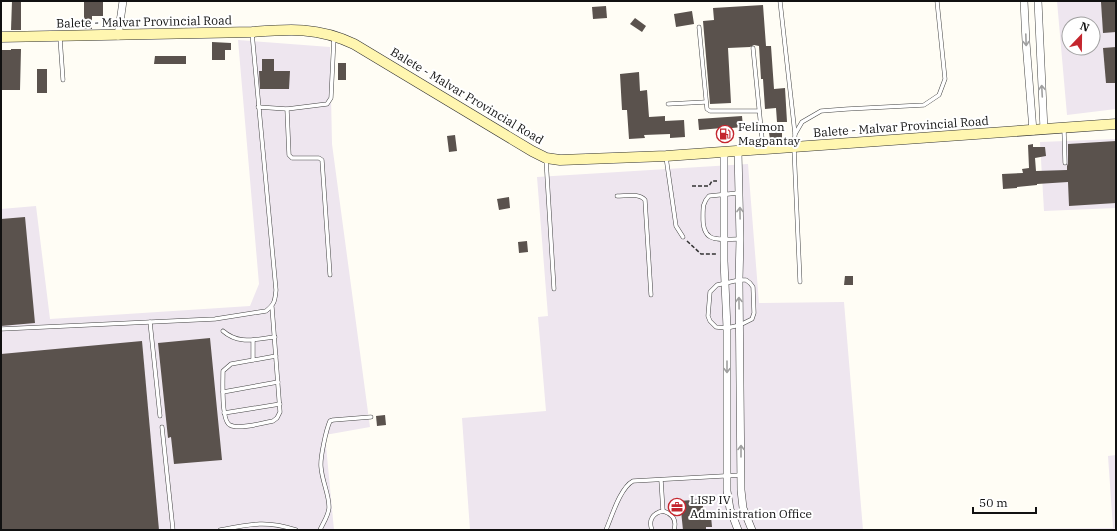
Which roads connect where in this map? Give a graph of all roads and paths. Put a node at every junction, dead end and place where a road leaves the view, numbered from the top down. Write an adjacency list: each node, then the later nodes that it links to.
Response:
1 (122, 1): 9 (street)
2 (780, 1): 23 (lane)
3 (937, 1): 23 (lane)
4 (1024, 1): 22 (street, one-way to 22)
5 (1038, 1): 21 (street, one-way to 5)
6 (699, 27): 14 (lane)
7 (252, 32): 9 (main road, Balete - Malvar Provincial Road); 10 (main road, Balete - Malvar Provincial Road); 16 (lane)
8 (60, 36): 9 (main road, Balete - Malvar Provincial Road); 11 (main road, Balete - Malvar Provincial Road); 13 (lane)
9 (118, 36)
10 (334, 36): 17 (lane); 29 (main road, Balete - Malvar Provincial Road)
11 (1, 38)
12 (753, 48): 18 (lane)
13 (63, 80)
14 (706, 102): 15 (lane); 18 (lane)
15 (668, 104)
16 (258, 107): 17 (lane); 46 (lane)
17 (288, 109): 40 (lane)
18 (759, 110): 25 (lane)
19 (1116, 124): 20 (main road, Balete - Malvar Provincial Road)
20 (1064, 128): 21 (main road, Balete - Malvar Provincial Road); 30 (lane)
21 (1044, 130): 22 (main road, Balete - Malvar Provincial Road)
22 (1033, 131): 24 (main road, Balete - Malvar Provincial Road)
23 (795, 134): 24 (lane)
24 (794, 148): 25 (main road, Balete - Malvar Provincial Road); 42 (lane)
25 (763, 149): 26 (main road, Balete - Malvar Provincial Road)
26 (738, 151): 27 (main road, Balete - Malvar Provincial Road); 33 (street)
27 (724, 152): 28 (main road, Balete - Malvar Provincial Road); 31 (street)
28 (666, 156): 29 (main road, Balete - Malvar Provincial Road); 36 (lane)
29 (546, 158): 44 (lane)
30 (1065, 163)
31 (724, 181): 32 (path); 34 (street)
32 (692, 186)
33 (740, 193): 34 (lane); 38 (street, one-way to 33)
34 (724, 194): 37 (street); 37 (lane)
35 (617, 196): 45 (lane)
36 (683, 237): 39 (path)
37 (724, 239): 38 (lane); 39 (street)
38 (740, 239): 41 (street)
39 (724, 254): 43 (street)
40 (330, 276)
41 (739, 280): 43 (lane); 48 (street, one-way to 41); 48 (lane)
42 (800, 282)
43 (725, 284): 49 (street); 49 (lane)
44 (554, 289)
45 (651, 295)
46 (272, 307): 47 (lane); 52 (lane)
47 (150, 322): 50 (lane); 60 (lane)
48 (740, 326): 49 (lane); 63 (street, one-way to 48)
49 (727, 328): 64 (street, one-way to 64)
50 (1, 329)
51 (223, 331): 53 (lane)
52 (275, 337): 53 (lane); 54 (lane)
53 (253, 340): 55 (lane)
54 (276, 356): 55 (lane); 56 (lane)
55 (252, 360): 57 (lane)
56 (278, 382): 57 (lane); 58 (lane)
57 (223, 392): 59 (lane)
58 (280, 404): 59 (lane); 59 (lane)
59 (224, 413)
60 (160, 416)
61 (371, 417): 70 (lane)
62 (162, 427): 67 (lane)
63 (741, 475): 64 (lane); 75 (street)
64 (727, 477): 65 (lane); 74 (street)
65 (661, 480): 66 (lane); 71 (lane)
66 (663, 511): 72 (lane); 73 (lane)
67 (173, 530)
68 (220, 530): 69 (lane)
69 (296, 530)
70 (320, 530)
71 (606, 530)
72 (652, 530)
73 (674, 530)
74 (738, 530)
75 (752, 530)

